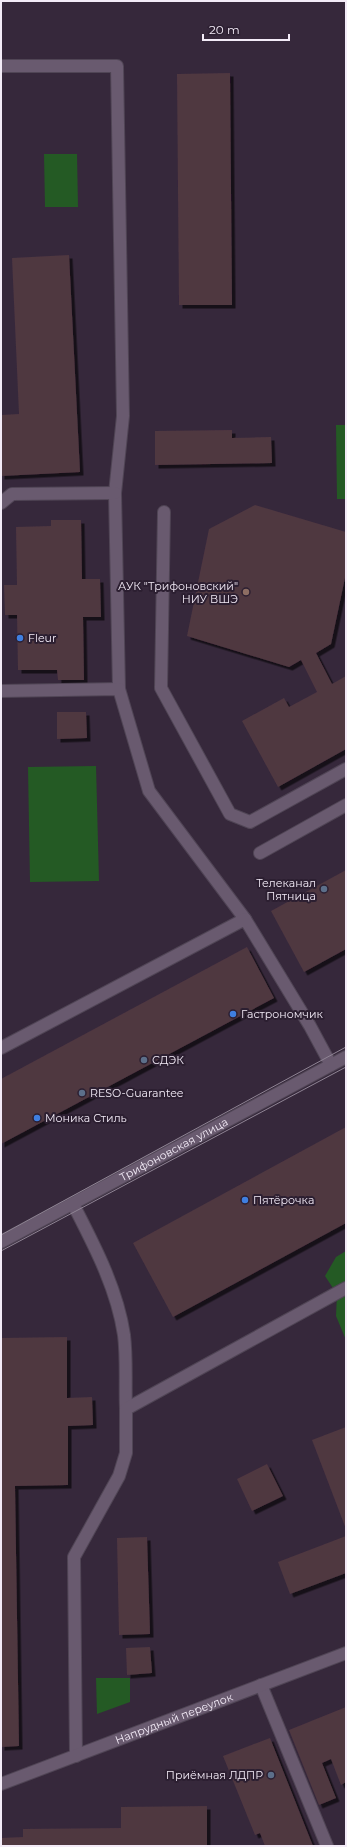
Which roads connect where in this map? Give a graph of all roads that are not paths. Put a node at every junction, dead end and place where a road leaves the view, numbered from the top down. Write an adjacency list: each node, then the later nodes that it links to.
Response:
1 (1, 66): 2 (street)
2 (116, 493): 3 (street); 5 (street)
3 (1, 503)
4 (164, 512): 7 (street)
5 (119, 689): 6 (street); 10 (street)
6 (1, 691)
7 (346, 770)
8 (346, 805): 9 (street)
9 (260, 854)
10 (245, 919): 11 (street); 13 (street)
11 (1, 1048)
12 (346, 1057): 13 (street, Трифоновская улица)
13 (331, 1065): 14 (street, Трифоновская улица)
14 (72, 1204): 15 (street, Трифоновская улица); 17 (street)
15 (1, 1242)
16 (346, 1288): 17 (street)
17 (126, 1409): 20 (street)
18 (346, 1653): 19 (street, Напрудный переулок)
19 (261, 1685): 20 (street, Напрудный переулок); 22 (street)
20 (76, 1756): 21 (street, Напрудный переулок)
21 (1, 1784)
22 (327, 1846)

